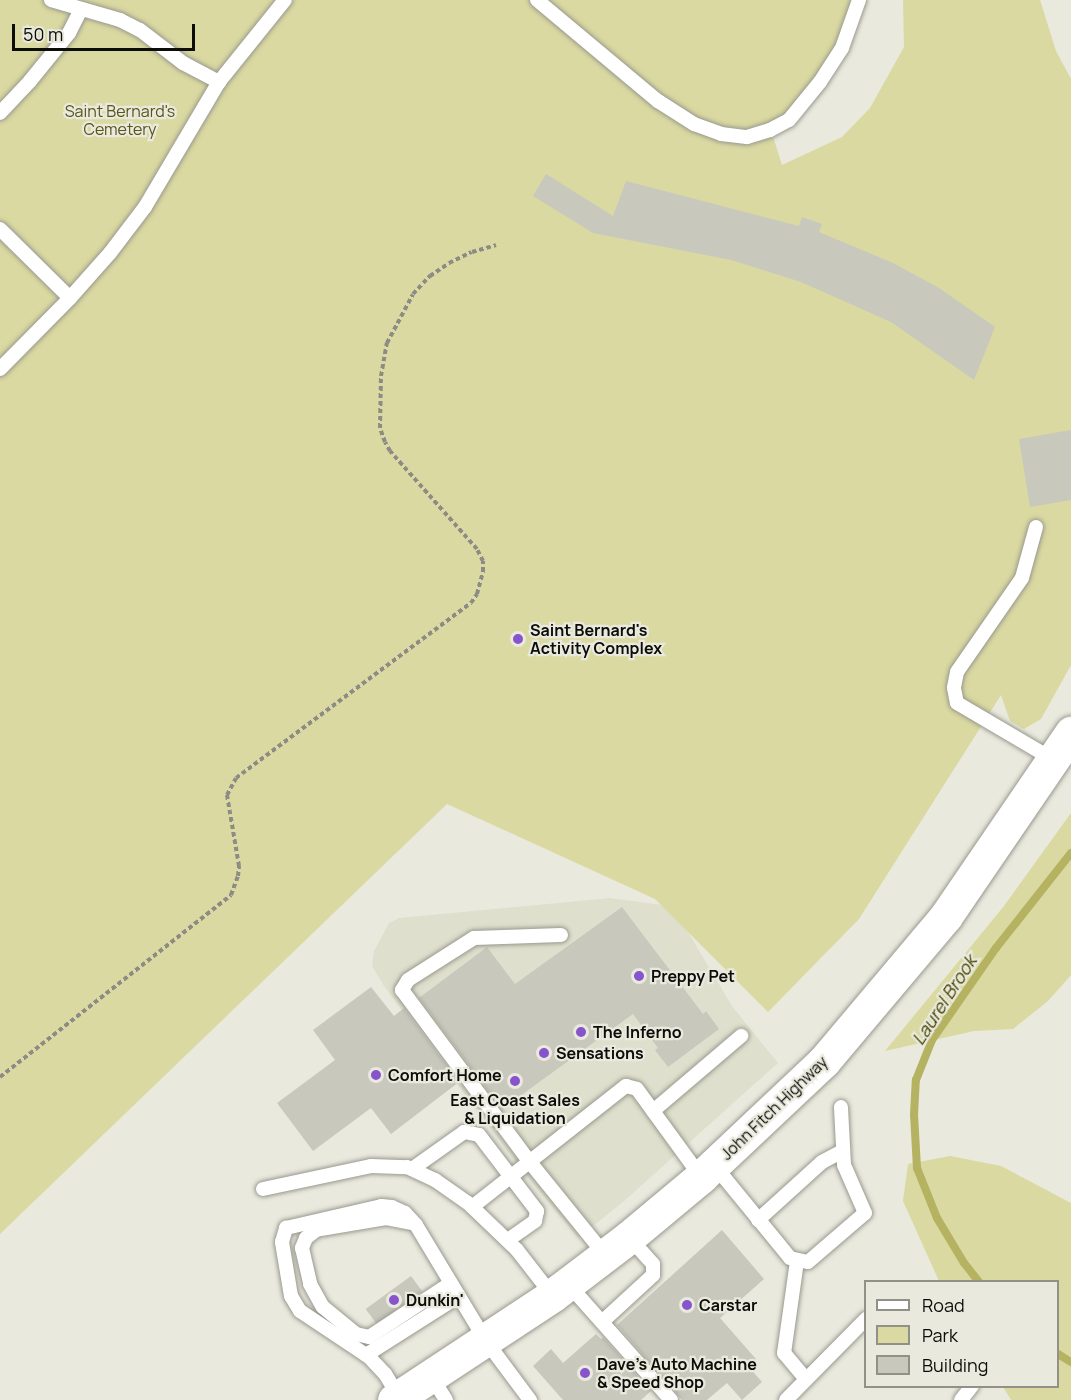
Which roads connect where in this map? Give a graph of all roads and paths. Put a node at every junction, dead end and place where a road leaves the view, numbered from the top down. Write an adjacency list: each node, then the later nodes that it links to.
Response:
1 (51, 0): 5 (lane)
2 (285, 0): 6 (lane)
3 (537, 0): 4 (lane)
4 (859, 0)
5 (81, 9): 6 (lane); 7 (lane)
6 (219, 82): 10 (lane)
7 (0, 113)
8 (0, 229): 10 (lane)
9 (496, 244): 17 (path)
10 (70, 298): 11 (lane)
11 (0, 369)
12 (1036, 527): 14 (lane)
13 (1071, 733): 14 (main road, John Fitch Highway)
14 (1054, 760): 23 (main road, John Fitch Highway)
15 (561, 935): 21 (lane)
16 (741, 1036): 19 (lane)
17 (0, 1077)
18 (841, 1107): 20 (lane)
19 (653, 1111): 21 (lane); 23 (lane)
20 (843, 1151): 27 (lane); 31 (lane)
21 (528, 1161): 24 (lane); 30 (lane)
22 (412, 1169): 24 (lane); 25 (lane); 26 (lane)
23 (708, 1171): 27 (lane); 30 (main road, John Fitch Highway)
24 (510, 1175): 26 (lane); 29 (lane)
25 (263, 1189)
26 (472, 1207): 29 (lane)
27 (758, 1220): 31 (lane)
28 (421, 1233): 32 (lane); 32 (lane); 38 (lane)
29 (508, 1240): 33 (lane)
30 (617, 1246): 33 (main road, John Fitch Highway); 36 (lane)
31 (797, 1262): 39 (lane)
32 (451, 1283): 34 (lane)
33 (560, 1289): 36 (lane); 37 (main road, John Fitch Highway)
34 (459, 1296): 37 (lane); 38 (lane)
35 (864, 1320): 39 (lane)
36 (603, 1321): 44 (lane)
37 (486, 1341): 40 (main road, John Fitch Highway); 43 (lane)
38 (366, 1355): 42 (lane)
39 (806, 1379): 45 (lane)
40 (438, 1388): 42 (main road, John Fitch Highway)
41 (970, 1388): 46 (lane)
42 (396, 1398)
43 (530, 1400)
44 (671, 1400)
45 (786, 1400)
46 (961, 1400)

